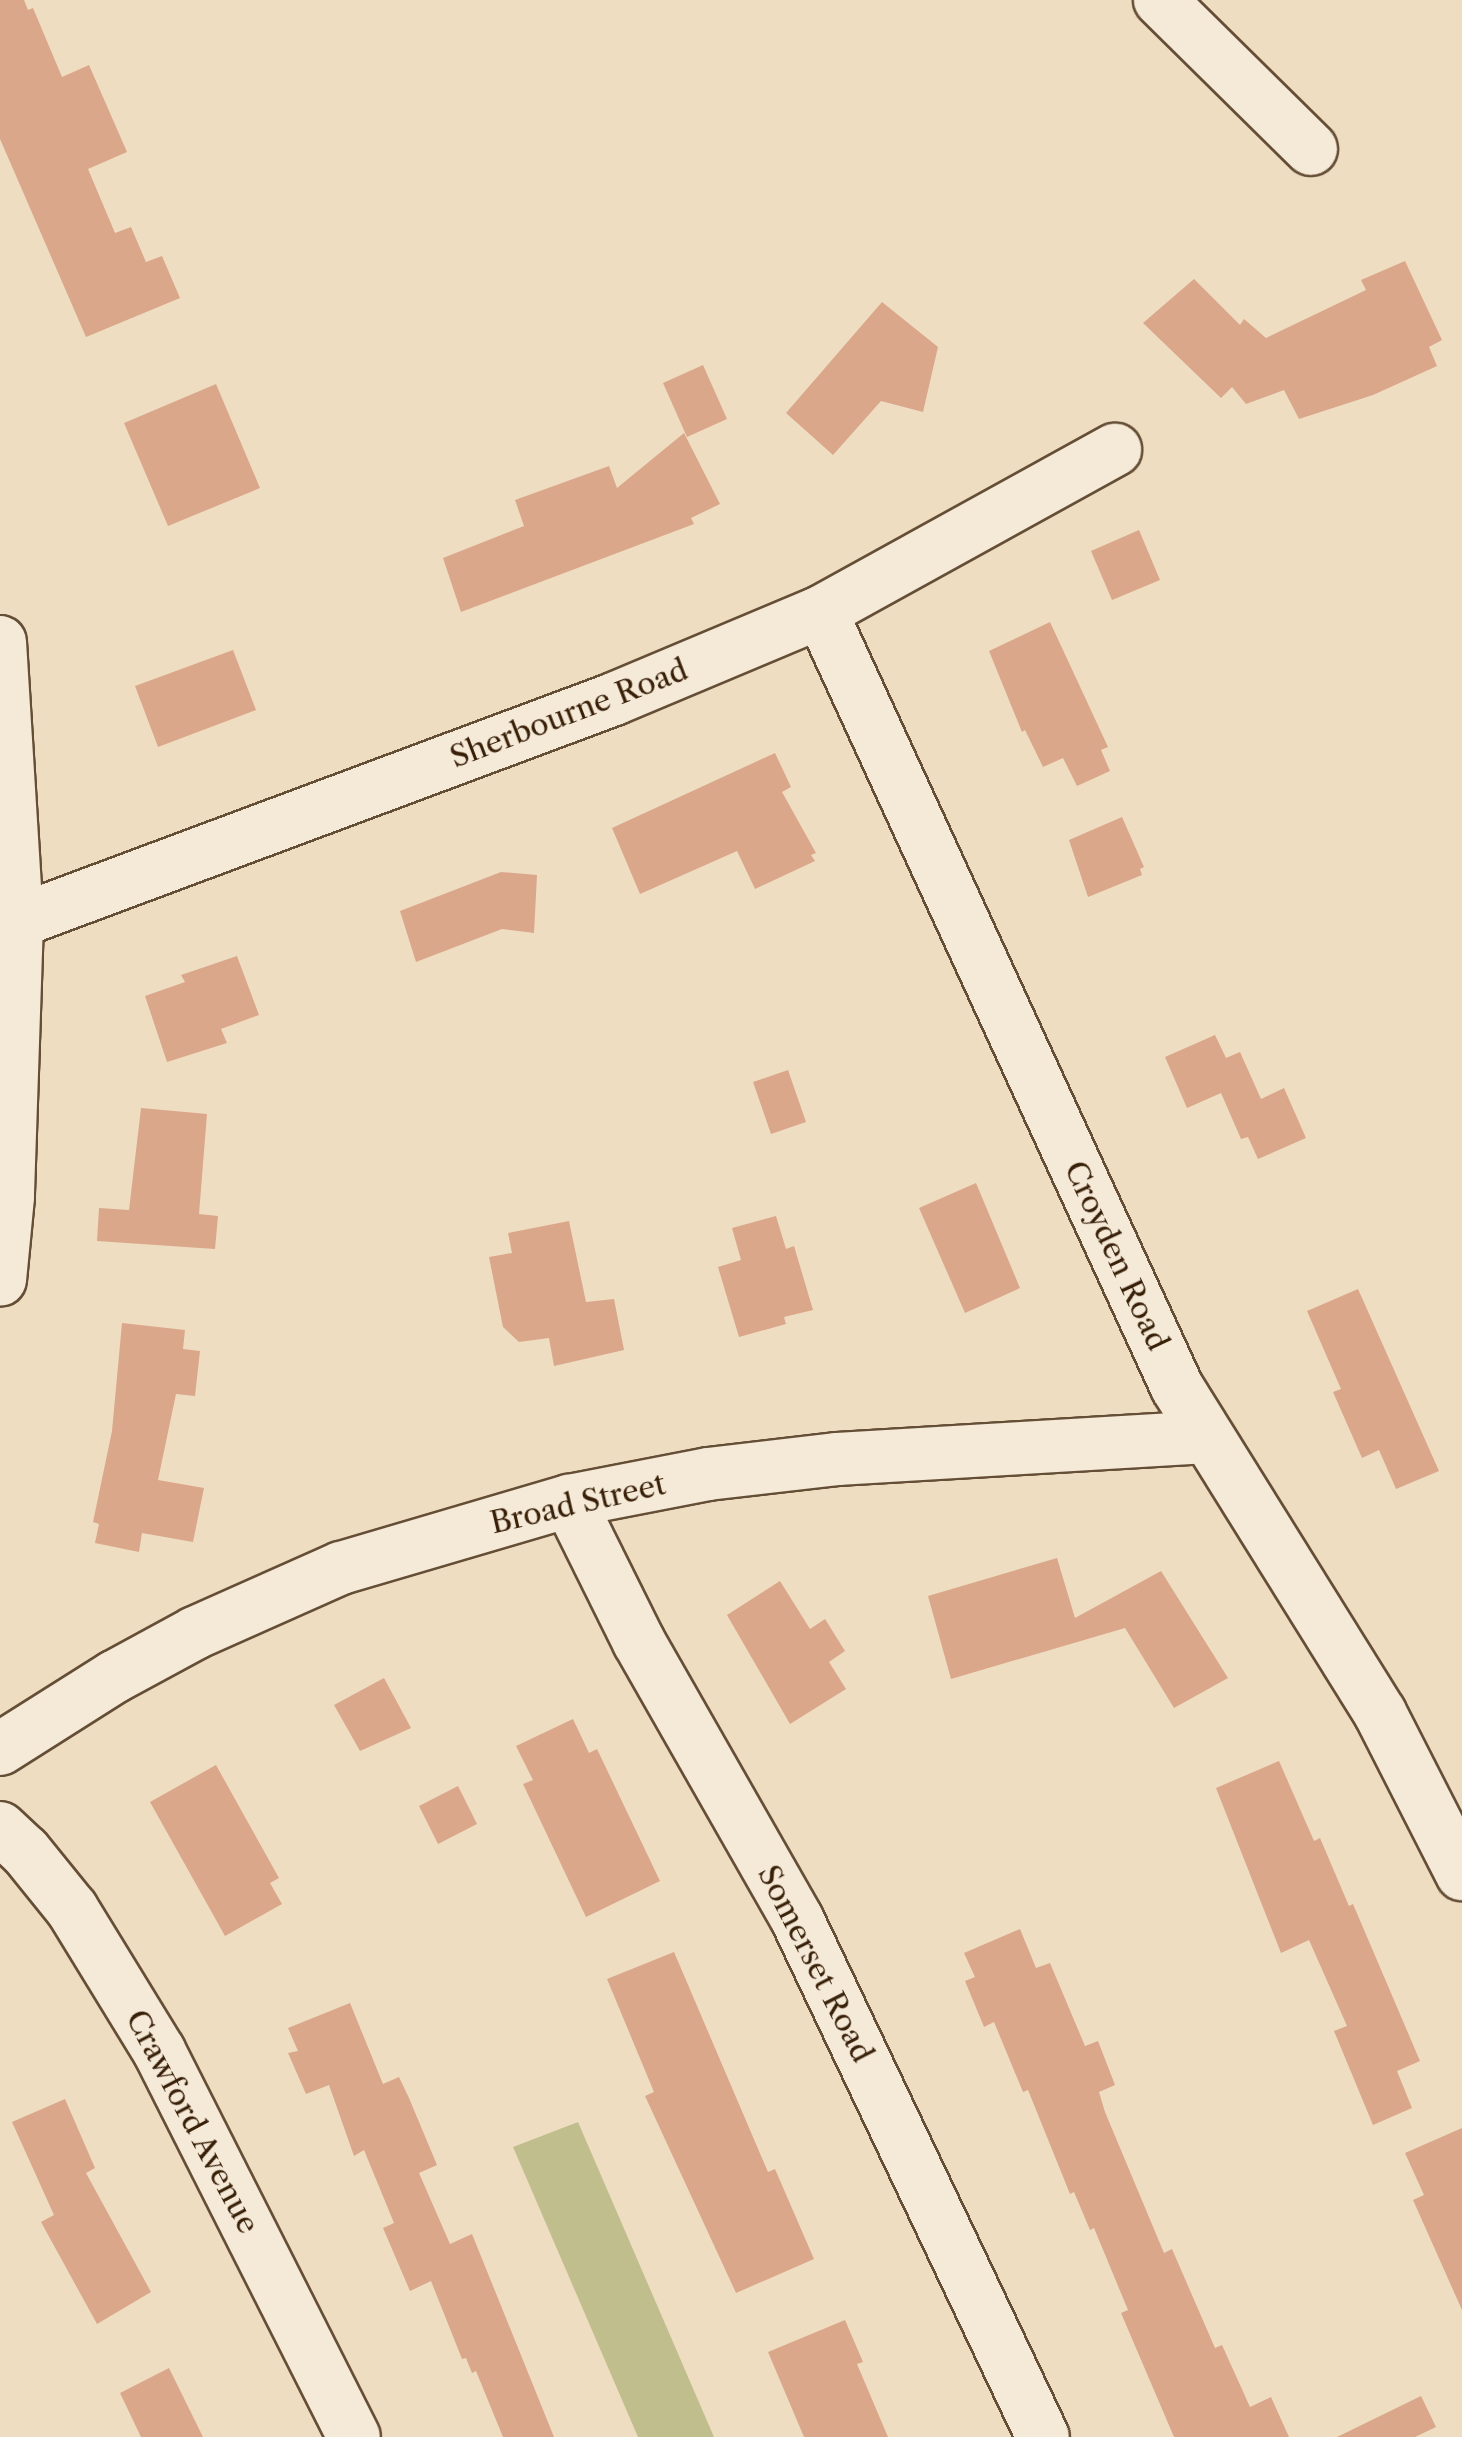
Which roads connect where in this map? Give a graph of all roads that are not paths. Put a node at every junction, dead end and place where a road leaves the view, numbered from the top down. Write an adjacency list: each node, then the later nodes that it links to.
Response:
1 (1160, 0): 2 (street)
2 (1311, 149)
3 (1115, 450): 4 (street, Sherbourne Road)
4 (820, 612): 6 (street, Sherbourne Road); 8 (street, Croyden Road)
5 (0, 642): 6 (street)
6 (8, 925): 7 (street)
7 (0, 1280)
8 (1206, 1437): 9 (street, Broad Street); 12 (street, Croyden Road)
9 (570, 1501): 10 (street, Broad Street); 14 (street, Somerset Road)
10 (0, 1749)
11 (0, 1828): 13 (street, Crawford Avenue)
12 (1462, 1874)
13 (354, 2437)
14 (1043, 2437)

